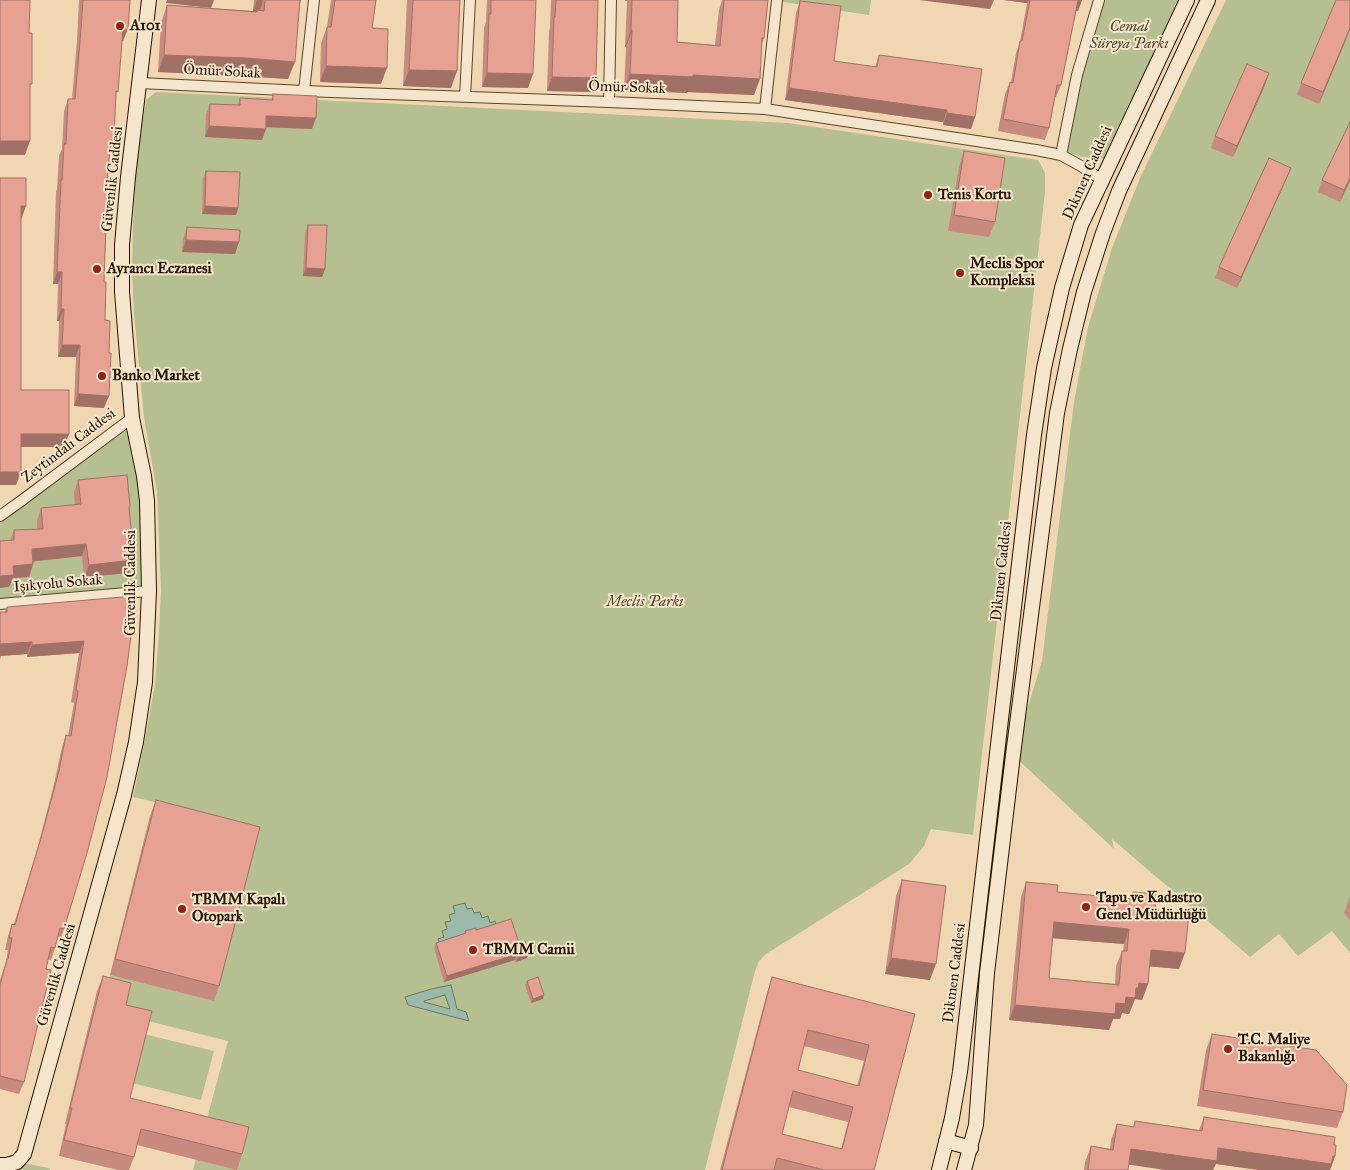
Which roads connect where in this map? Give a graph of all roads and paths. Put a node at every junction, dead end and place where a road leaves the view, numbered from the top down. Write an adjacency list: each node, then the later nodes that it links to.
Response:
1 (149, 0): 9 (main road, Güvenlik Caddesi)
2 (314, 0): 10 (street)
3 (470, 0): 11 (street)
4 (611, 0): 12 (street)
5 (778, 0): 13 (street)
6 (1099, 0): 14 (street)
7 (1187, 0): 15 (main road, Dikmen Caddesi)
8 (1208, 0): 16 (main road)
9 (140, 83): 10 (street, Ömür Sokak); 17 (main road, Güvenlik Caddesi)
10 (304, 91): 11 (street, Ömür Sokak)
11 (465, 97): 12 (street, Ömür Sokak)
12 (609, 102): 13 (street, Ömür Sokak)
13 (765, 109): 14 (street, Ömür Sokak)
14 (1061, 155): 15 (street, Ömür Sokak)
15 (1102, 180): 16 (main road); 21 (main road, Dikmen Caddesi)
16 (1119, 191): 22 (main road)
17 (132, 418): 18 (street, Zeytindalı Caddesi); 19 (main road, Güvenlik Caddesi)
18 (0, 516)
19 (149, 591): 20 (street, Işıkyolu Sokak); 25 (main road, Güvenlik Caddesi)
20 (0, 604)
21 (952, 1118): 22 (main road); 23 (main road, Dikmen Caddesi)
22 (976, 1124): 24 (main road)
23 (946, 1141): 24 (main road); 26 (main road, Dikmen Caddesi)
24 (971, 1148): 27 (main road)
25 (0, 1165)
26 (939, 1170)
27 (964, 1170)

